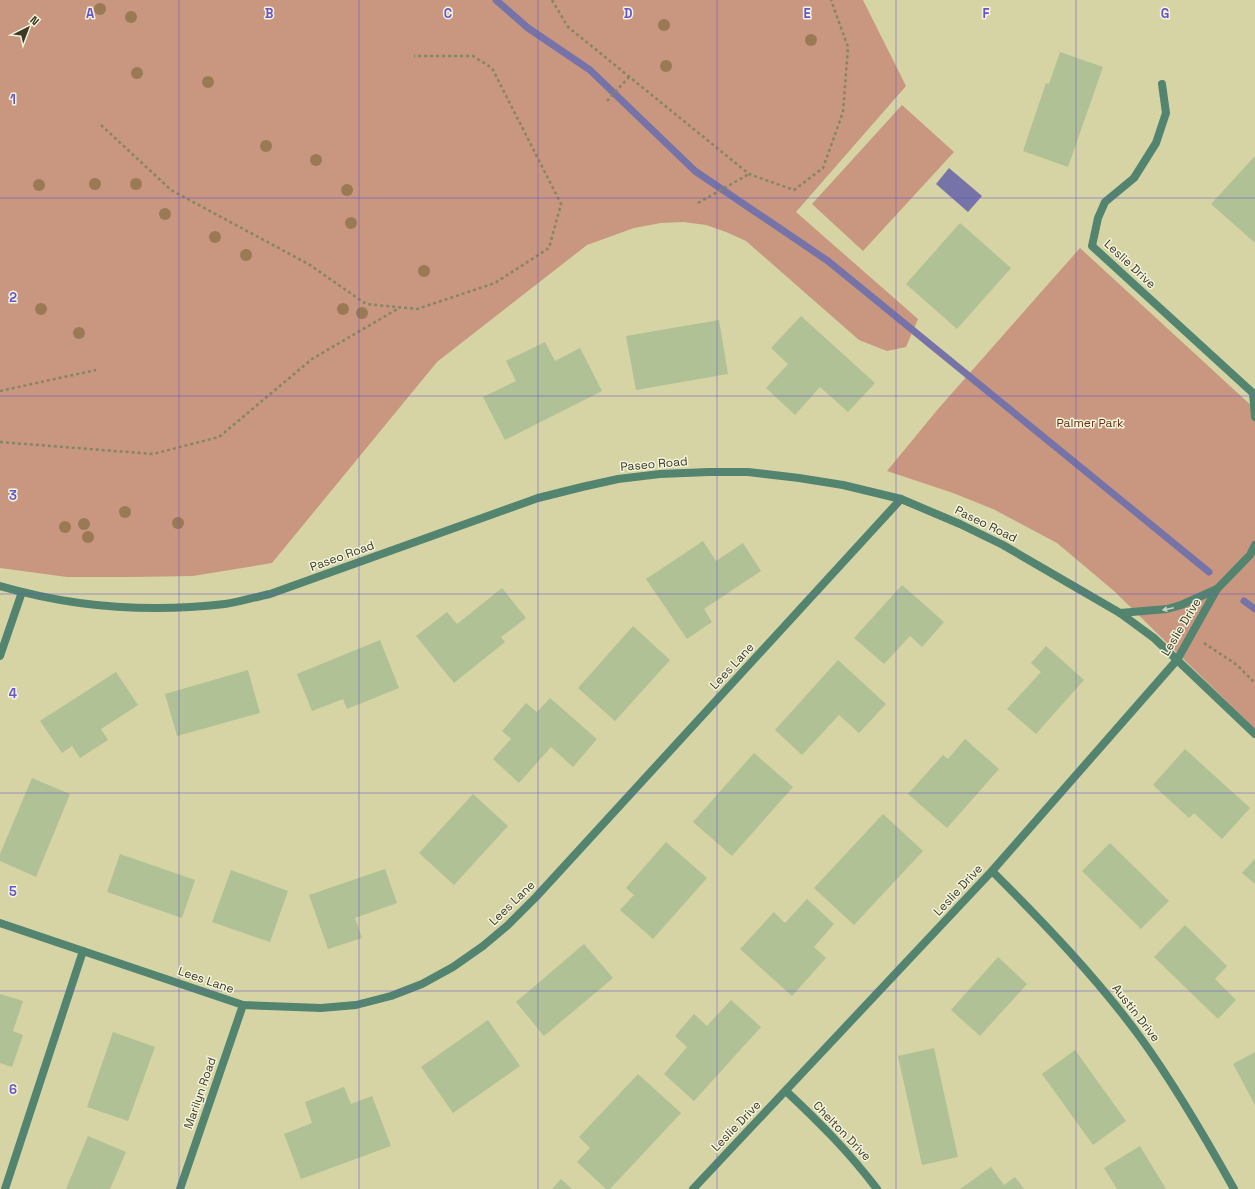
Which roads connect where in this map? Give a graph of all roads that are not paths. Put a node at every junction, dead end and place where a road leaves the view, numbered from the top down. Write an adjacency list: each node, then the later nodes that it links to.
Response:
1 (1162, 84): 2 (street, Leslie Drive)
2 (1254, 392): 3 (street, Leslie Drive)
3 (1255, 417)
4 (901, 499): 8 (street, Paseo Road); 9 (street, Paseo Road); 16 (street, Lees Lane)
5 (1255, 545): 7 (street, Leslie Drive)
6 (0, 586): 8 (street, Paseo Road)
7 (1217, 589): 9 (street, Leslie Drive, one-way to 9); 11 (street, Leslie Drive)
8 (22, 592): 10 (street)
9 (1120, 613): 11 (street, Paseo Road)
10 (0, 656)
11 (1177, 660): 12 (street, Paseo Road); 13 (street, Leslie Drive)
12 (1255, 734)
13 (992, 871): 17 (street, Leslie Drive); 22 (street, Austin Drive)
14 (0, 923): 15 (street, Lees Lane)
15 (83, 951): 16 (street, Lees Lane); 18 (street)
16 (243, 1005): 19 (street, Marilyn Road)
17 (786, 1092): 20 (street, Leslie Drive); 21 (street, Chelton Drive)
18 (5, 1189)
19 (180, 1189)
20 (693, 1189)
21 (877, 1189)
22 (1234, 1189)

